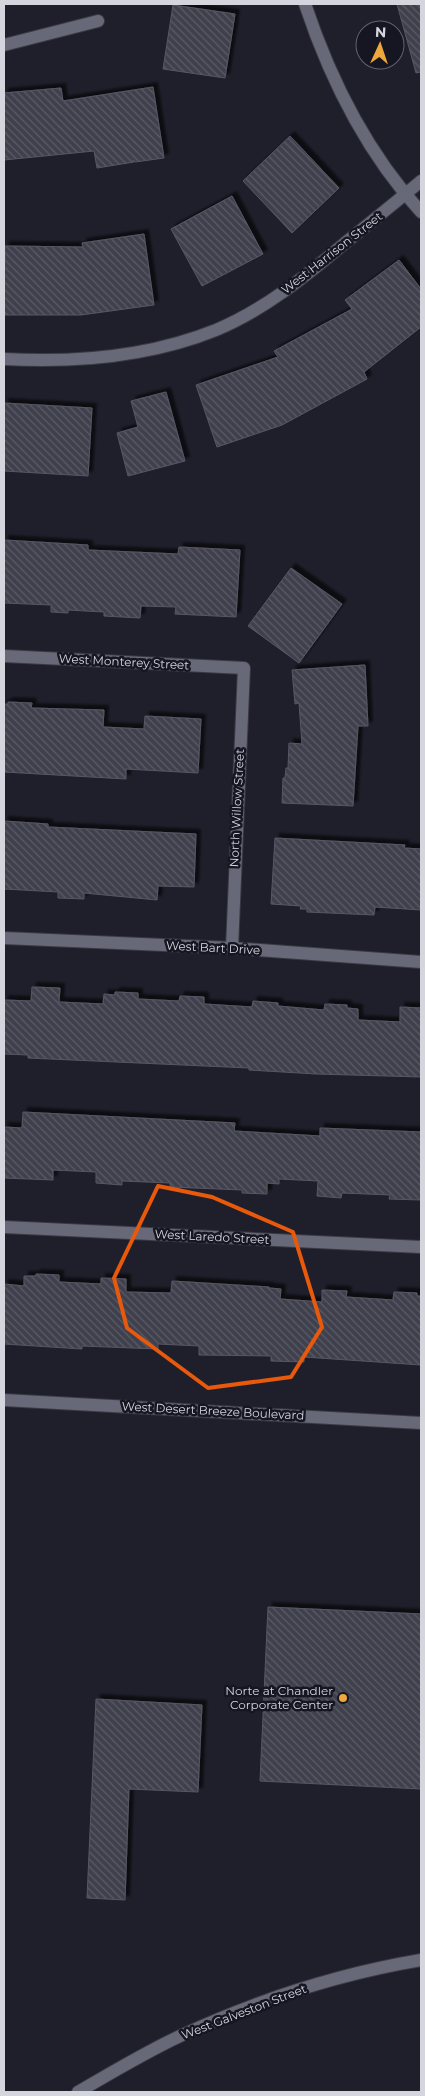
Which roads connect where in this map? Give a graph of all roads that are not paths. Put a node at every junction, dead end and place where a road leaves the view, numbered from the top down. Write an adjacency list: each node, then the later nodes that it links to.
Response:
1 (305, 4): 5 (street)
2 (98, 21): 3 (street)
3 (4, 45)
4 (421, 181): 5 (street, West Harrison Street)
5 (405, 194): 6 (street); 7 (street, West Harrison Street)
6 (421, 212)
7 (4, 359)
8 (4, 656): 9 (street, West Monterey Street)
9 (244, 668): 11 (street, North Willow Street)
10 (4, 938): 11 (street, West Bart Drive)
11 (232, 948): 12 (street, West Bart Drive)
12 (421, 962)
13 (4, 1227): 14 (street, West Laredo Street)
14 (421, 1248)
15 (4, 1400): 16 (street, West Desert Breeze Boulevard)
16 (421, 1423)
17 (421, 1960): 18 (street, West Galveston Street)
18 (78, 2092)

